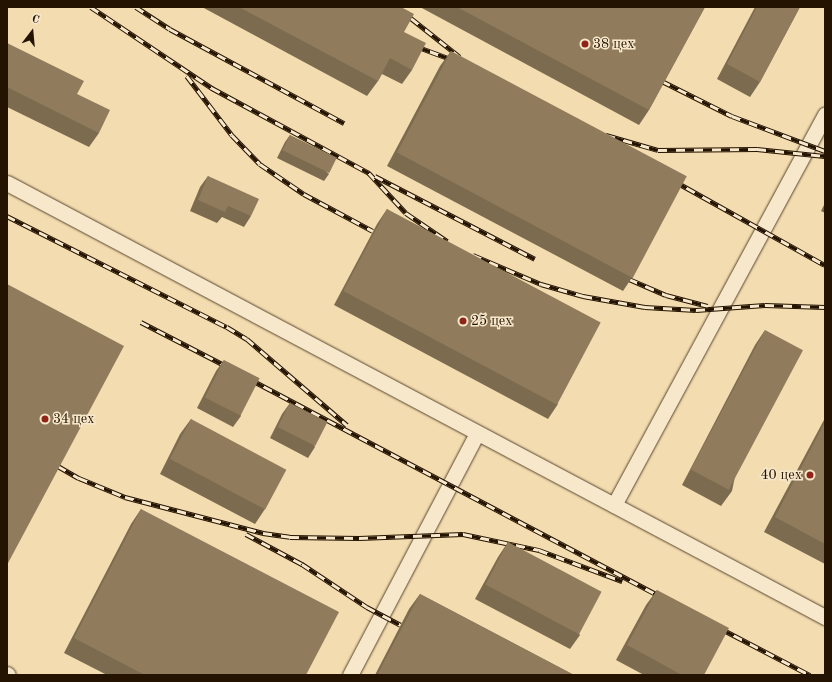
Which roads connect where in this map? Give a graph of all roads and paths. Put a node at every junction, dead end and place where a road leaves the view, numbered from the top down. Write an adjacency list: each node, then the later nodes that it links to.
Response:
1 (825, 114): 4 (lane)
2 (7, 183): 3 (lane)
3 (477, 433): 4 (lane); 6 (lane)
4 (614, 505): 5 (lane)
5 (825, 617)
6 (350, 675)

